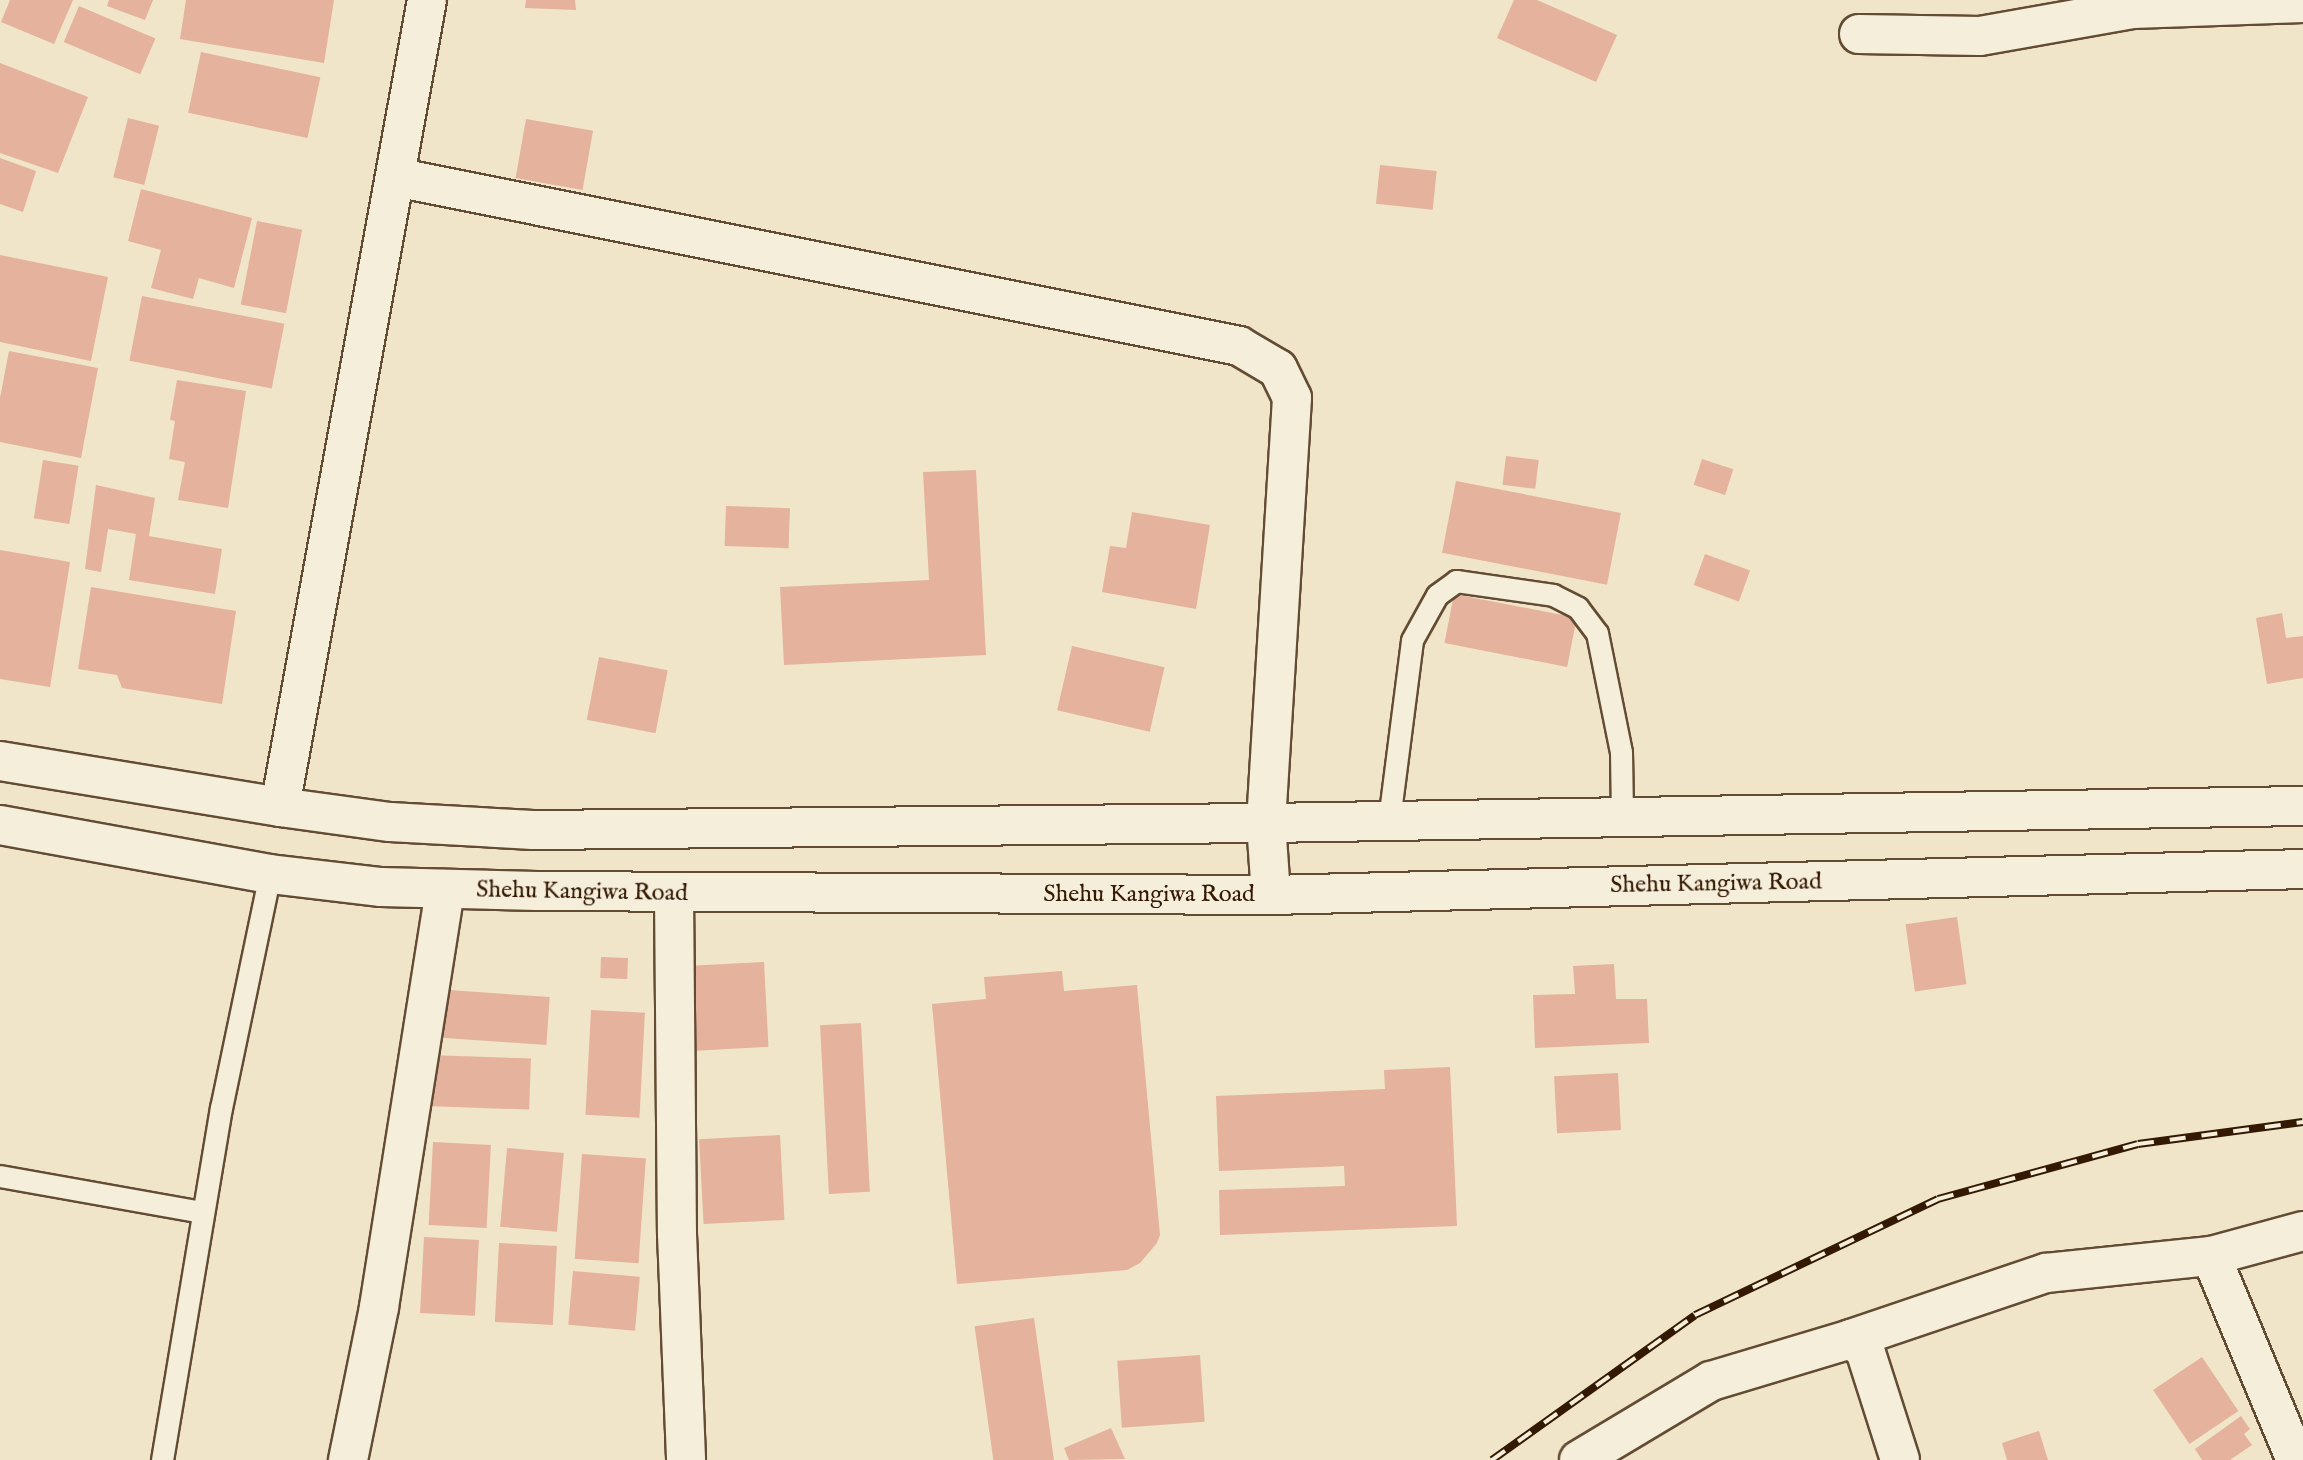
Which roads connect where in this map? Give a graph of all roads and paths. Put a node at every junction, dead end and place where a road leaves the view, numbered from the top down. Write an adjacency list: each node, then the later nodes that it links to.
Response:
1 (427, 0): 4 (street)
2 (2303, 3): 3 (street)
3 (1859, 34)
4 (394, 177): 7 (street); 10 (street)
5 (0, 761): 7 (street)
6 (2303, 806): 8 (street)
7 (279, 807): 10 (street)
8 (1622, 817): 9 (street); 9 (lane)
9 (1389, 820): 10 (street)
10 (1266, 823): 16 (street)
11 (0, 825): 13 (street, Shehu Kangiwa Road)
12 (2303, 869): 16 (street, Shehu Kangiwa Road)
13 (270, 874): 14 (street, Shehu Kangiwa Road); 18 (lane)
14 (445, 889): 15 (street, Shehu Kangiwa Road); 23 (street)
15 (674, 893): 16 (street, Shehu Kangiwa Road); 24 (street)
16 (1271, 895)
17 (0, 1176): 18 (lane)
18 (203, 1212): 22 (lane)
19 (2303, 1231): 20 (street)
20 (2211, 1256): 21 (street); 27 (street)
21 (1852, 1339): 25 (street); 26 (street)
22 (163, 1460)
23 (348, 1460)
24 (686, 1460)
25 (1579, 1460)
26 (1900, 1460)
27 (2296, 1460)

